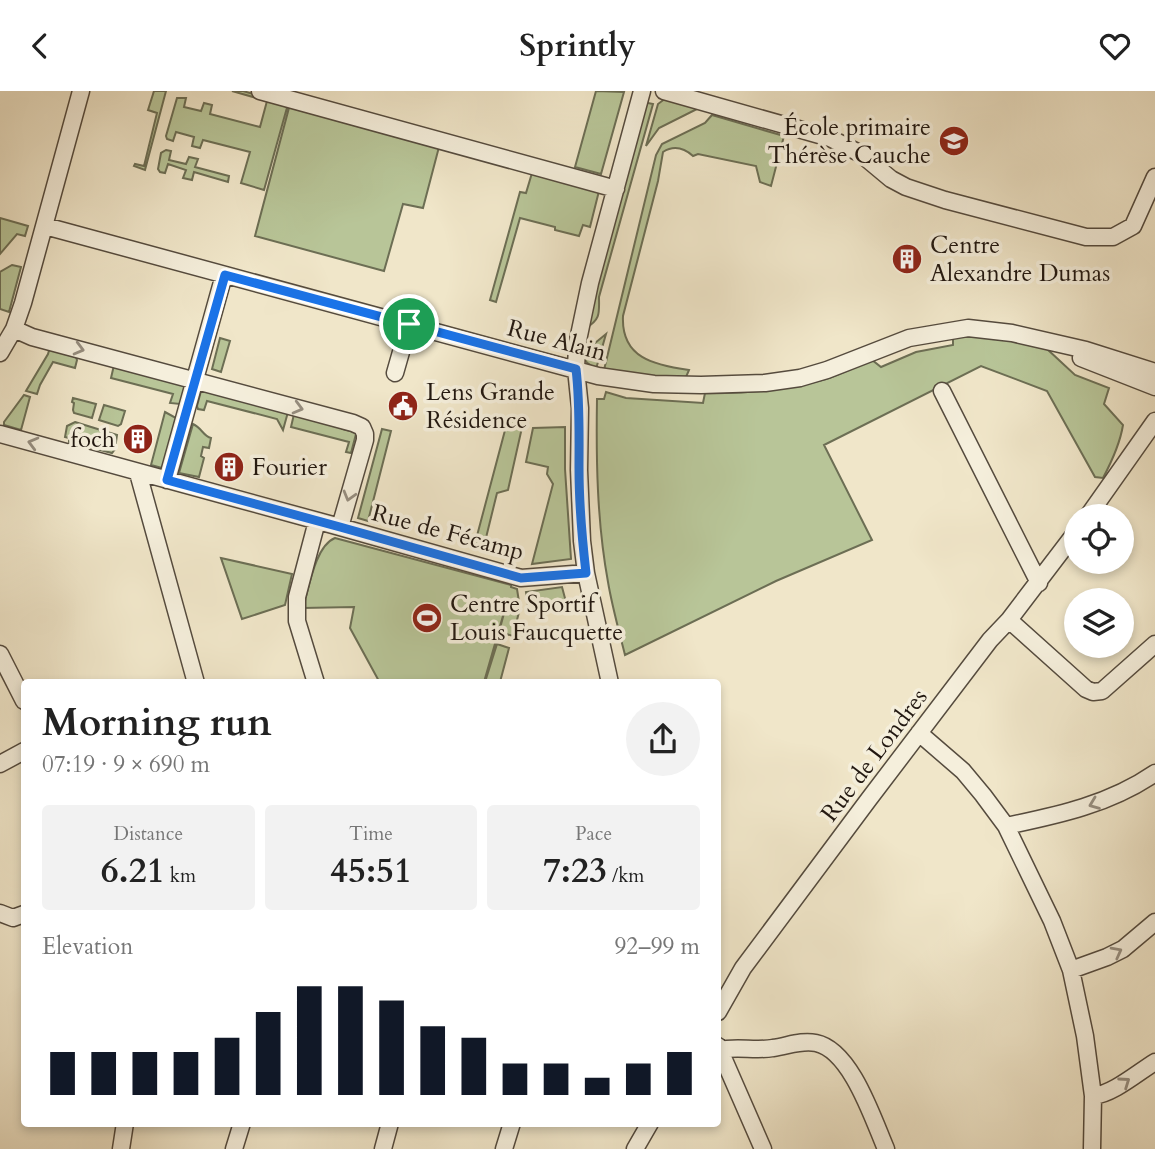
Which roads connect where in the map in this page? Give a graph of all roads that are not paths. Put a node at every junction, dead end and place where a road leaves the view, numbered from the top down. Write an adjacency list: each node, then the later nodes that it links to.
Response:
1 (82, 91): 7 (street)
2 (260, 91): 6 (street)
3 (642, 91): 6 (street)
4 (664, 91): 5 (street)
5 (1155, 177)
6 (616, 189): 13 (street)
7 (45, 226): 8 (street, Rue Alain); 10 (street)
8 (225, 275): 9 (street, Rue Alain); 16 (street)
9 (409, 324): 13 (street, Rue Alain); 15 (street)
10 (13, 330): 12 (street); 16 (street, one-way to 16)
11 (1061, 345): 13 (street, Rue Alain); 14 (street, Rue Alain); 17 (street, Rue Alain)
12 (0, 353)
13 (576, 369): 27 (street)
14 (1155, 372)
15 (395, 373)
16 (195, 380): 22 (street); 25 (street, Rue de Fécamp, one-way to 25)
17 (1155, 387)
18 (942, 391): 28 (street)
19 (1155, 421): 23 (street)
20 (0, 434): 21 (street, Rue de Fécamp, one-way to 20)
21 (138, 473): 22 (street, Rue de Fécamp); 32 (street)
22 (167, 480): 24 (street, Rue de Fécamp)
23 (1096, 504)
24 (317, 521): 25 (street, Rue de Fécamp); 33 (street)
25 (340, 527): 27 (street, Rue de Fécamp)
26 (1064, 549): 28 (street, Rue de Londres)
27 (586, 573): 34 (street)
28 (1039, 583): 29 (street, Rue de Londres)
29 (1009, 620): 30 (street); 36 (street, Rue de Londres)
30 (1155, 644)
31 (0, 654): 35 (street)
32 (195, 679)
33 (315, 679)
34 (609, 679)
35 (21, 695)
36 (919, 733): 40 (street); 45 (street, Rue de Londres)
37 (21, 753): 38 (street)
38 (0, 764)
39 (1155, 773): 40 (street, one-way to 40)
40 (1006, 827): 44 (street)
41 (0, 913): 42 (street)
42 (21, 915)
43 (1155, 922): 44 (street, one-way to 43)
44 (1071, 970): 49 (street)
45 (721, 1007)
46 (721, 1048): 61 (street)
47 (721, 1055): 60 (street)
48 (1155, 1062): 49 (street, one-way to 48)
49 (1093, 1096): 62 (street)
50 (124, 1127): 55 (street)
51 (241, 1127): 56 (street)
52 (389, 1127): 57 (street)
53 (511, 1127): 58 (street)
54 (648, 1127): 59 (street)
55 (121, 1149)
56 (234, 1149)
57 (383, 1149)
58 (503, 1149)
59 (635, 1149)
60 (763, 1149)
61 (886, 1149)
62 (1092, 1149)

